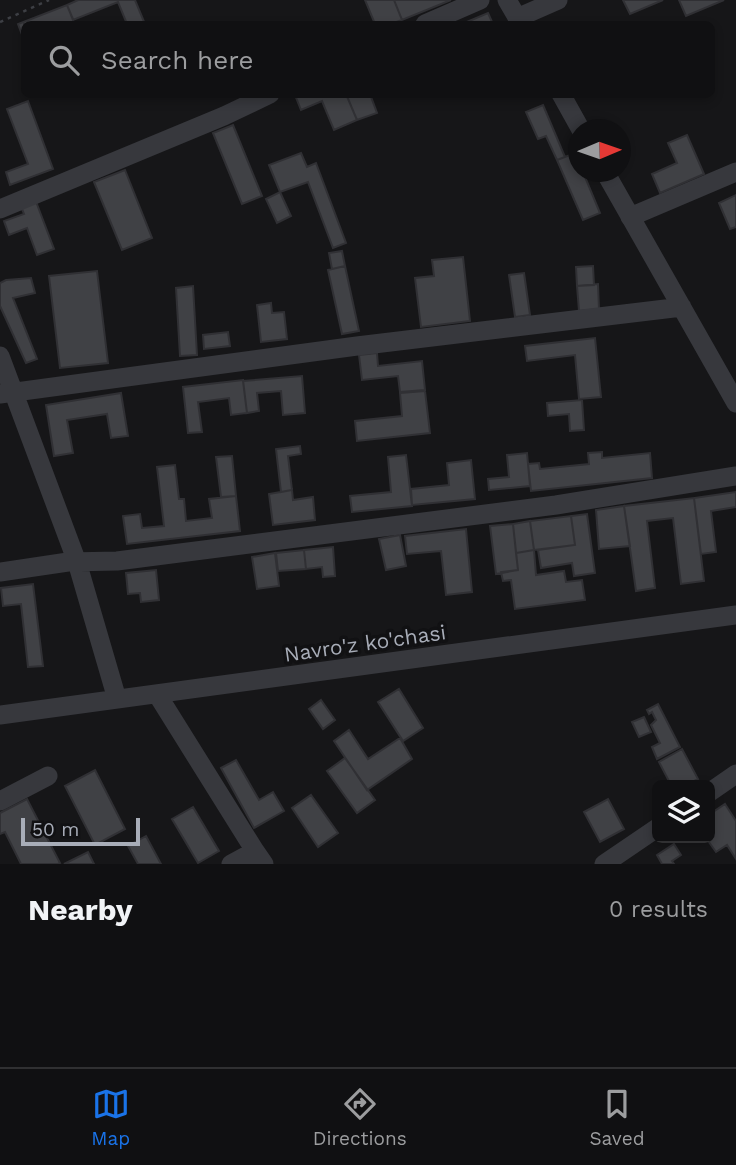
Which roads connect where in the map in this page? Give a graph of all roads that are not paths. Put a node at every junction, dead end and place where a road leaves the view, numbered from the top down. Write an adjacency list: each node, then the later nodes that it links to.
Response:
1 (480, 0): 4 (street)
2 (507, 0): 5 (street)
3 (558, 0): 5 (street)
4 (432, 21)
5 (519, 21)
6 (262, 98): 11 (street)
7 (563, 98): 8 (street)
8 (575, 119)
9 (736, 172): 12 (street)
10 (611, 182): 12 (street)
11 (0, 209)
12 (630, 217): 13 (street)
13 (682, 307): 15 (street); 16 (street)
14 (0, 356): 15 (street)
15 (7, 393): 18 (street)
16 (736, 403)
17 (736, 477): 18 (street)
18 (77, 562): 19 (street); 22 (street)
19 (0, 572)
20 (736, 615): 21 (street, Navro'z ko'chasi)
21 (157, 694): 22 (street, Navro'z ko'chasi); 29 (street)
22 (117, 699): 23 (street, Navro'z ko'chasi)
23 (0, 715)
24 (736, 774): 26 (street)
25 (48, 776): 27 (street)
26 (715, 789)
27 (0, 801)
28 (652, 831): 31 (street)
29 (260, 857): 30 (street)
30 (231, 864)
31 (604, 864)

